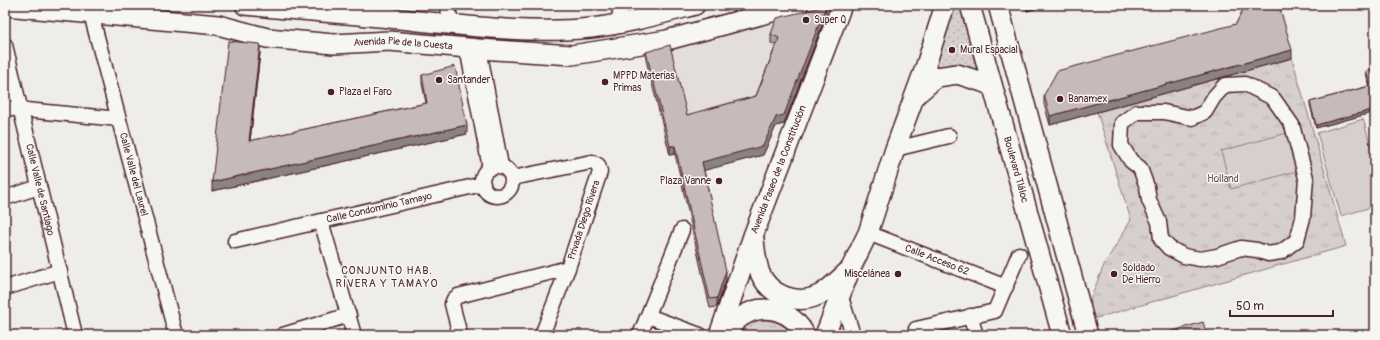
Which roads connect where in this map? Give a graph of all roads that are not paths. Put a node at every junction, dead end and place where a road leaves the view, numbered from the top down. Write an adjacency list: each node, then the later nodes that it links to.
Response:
1 (251, 5): 11 (street)
2 (447, 5): 13 (street)
3 (618, 5): 14 (street)
4 (694, 5): 14 (street)
5 (798, 5): 16 (street, Avenida Pie de la Cuesta)
6 (842, 5): 32 (street, Avenida Paseo de la Constitución)
7 (945, 5): 18 (street)
8 (970, 5): 17 (street, Boulevard Tláloc)
9 (998, 5): 61 (street)
10 (5, 6): 12 (street, Avenida Pie de la Cuesta)
11 (363, 10): 13 (street)
12 (91, 14): 16 (street, Avenida Pie de la Cuesta); 21 (street, Calle Valle del Laurel)
13 (452, 24): 14 (street)
14 (623, 24)
15 (5, 45): 20 (street, Calle Valle de Santiago)
16 (473, 49): 24 (street)
17 (992, 85): 18 (street); 60 (street, Boulevard Tláloc)
18 (916, 95): 23 (street)
19 (5, 108): 20 (street)
20 (22, 109): 21 (street); 27 (street, Calle Valle de Santiago)
21 (119, 119): 46 (street, Calle Valle del Laurel)
22 (948, 136): 23 (street)
23 (895, 149): 31 (street)
24 (496, 167): 25 (street); 26 (street)
25 (512, 178): 26 (street); 36 (street, Privada Diego Rivera)
26 (483, 184): 29 (street, Calle Condominio Tamayo)
27 (39, 187): 28 (street); 38 (street, Calle Valle de Santiago)
28 (5, 198)
29 (322, 221): 34 (street); 42 (street, Calle Condominio Tamayo)
30 (682, 230): 43 (street)
31 (868, 233): 37 (street); 39 (street, Calle Acceso 62)
32 (753, 236): 37 (street); 53 (street, Avenida Paseo de la Constitución)
33 (1161, 239): 33 (street)
34 (235, 241)
35 (1019, 254): 39 (street)
36 (568, 268): 49 (street, Privada Diego Rivera); 50 (street, Privada Diego Rivera)
37 (850, 270): 41 (street)
38 (60, 271): 40 (street); 45 (street, Calle Valle de Santiago)
39 (1006, 287): 44 (street)
40 (5, 288)
41 (840, 294): 56 (street); 57 (street)
42 (349, 316): 47 (street); 48 (street, Calle Condominio Tamayo)
43 (648, 316): 51 (street); 52 (street)
44 (970, 316): 58 (street); 59 (street)
45 (75, 335)
46 (174, 335)
47 (283, 335)
48 (354, 335)
49 (460, 335)
50 (542, 335)
51 (640, 335)
52 (700, 335)
53 (719, 335)
54 (723, 335): 55 (street)
55 (805, 335)
56 (825, 335)
57 (853, 335)
58 (918, 335)
59 (976, 335)
60 (1062, 335)
61 (1088, 335)

